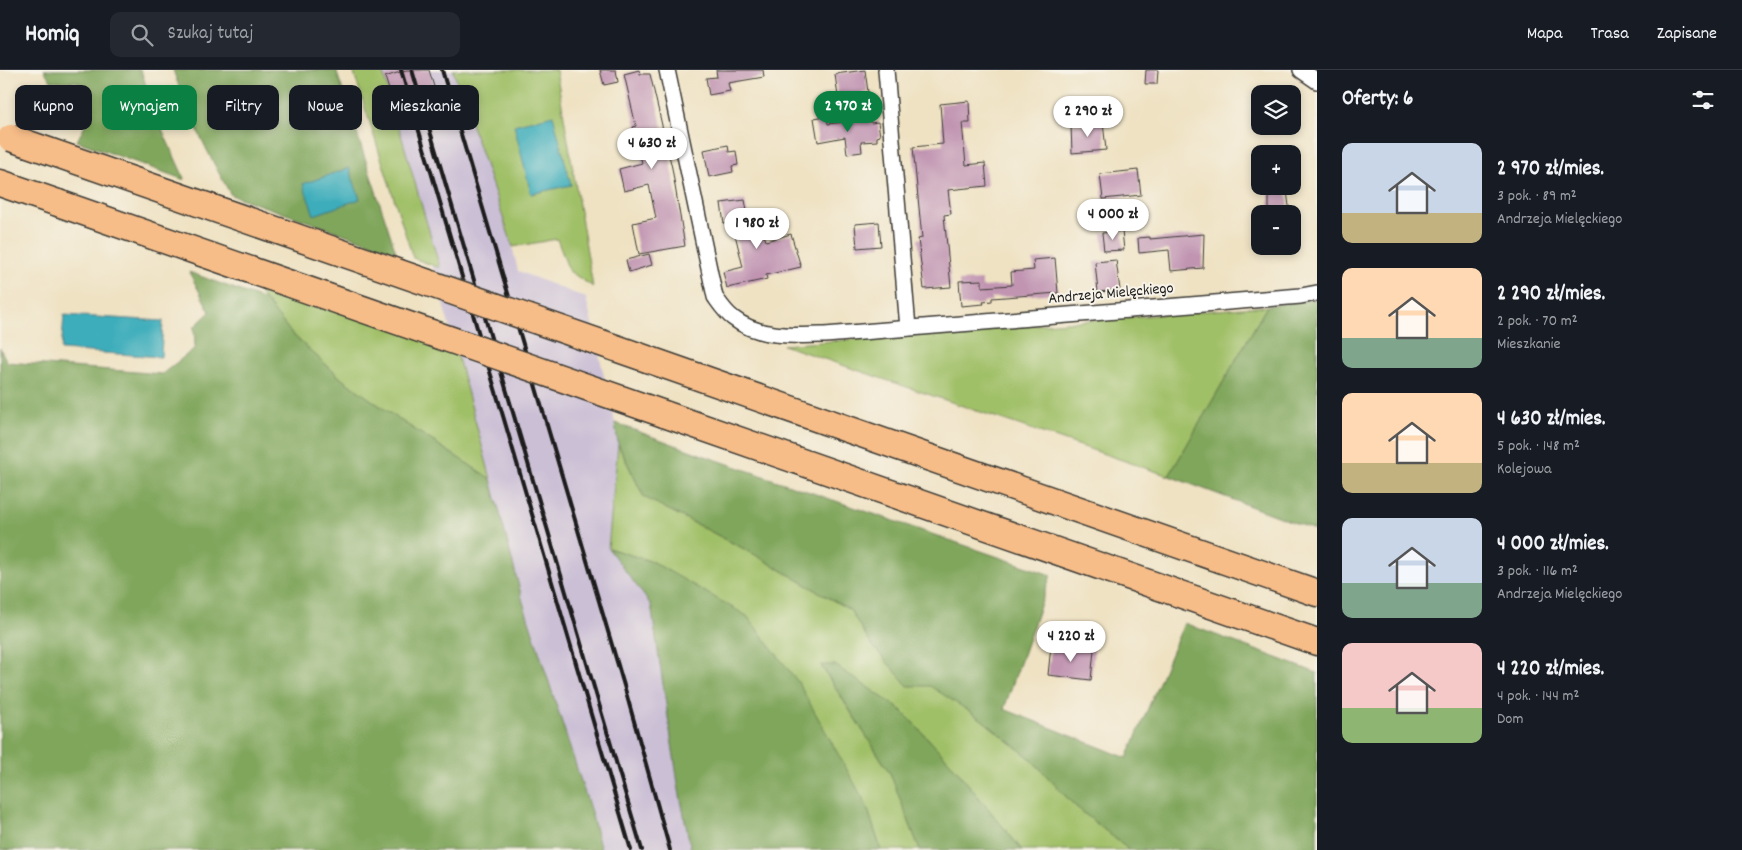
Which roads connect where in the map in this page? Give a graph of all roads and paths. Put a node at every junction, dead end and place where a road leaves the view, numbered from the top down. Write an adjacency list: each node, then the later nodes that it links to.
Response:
1 (667, 70): 6 (street, Andrzeja Mielęckiego)
2 (886, 70): 6 (street)
3 (5, 136): 7 (highway, bridge)
4 (0, 183): 8 (highway, bridge)
5 (1317, 293): 6 (street, Andrzeja Mielęckiego)
6 (908, 328)
7 (1317, 594)
8 (1317, 642)

